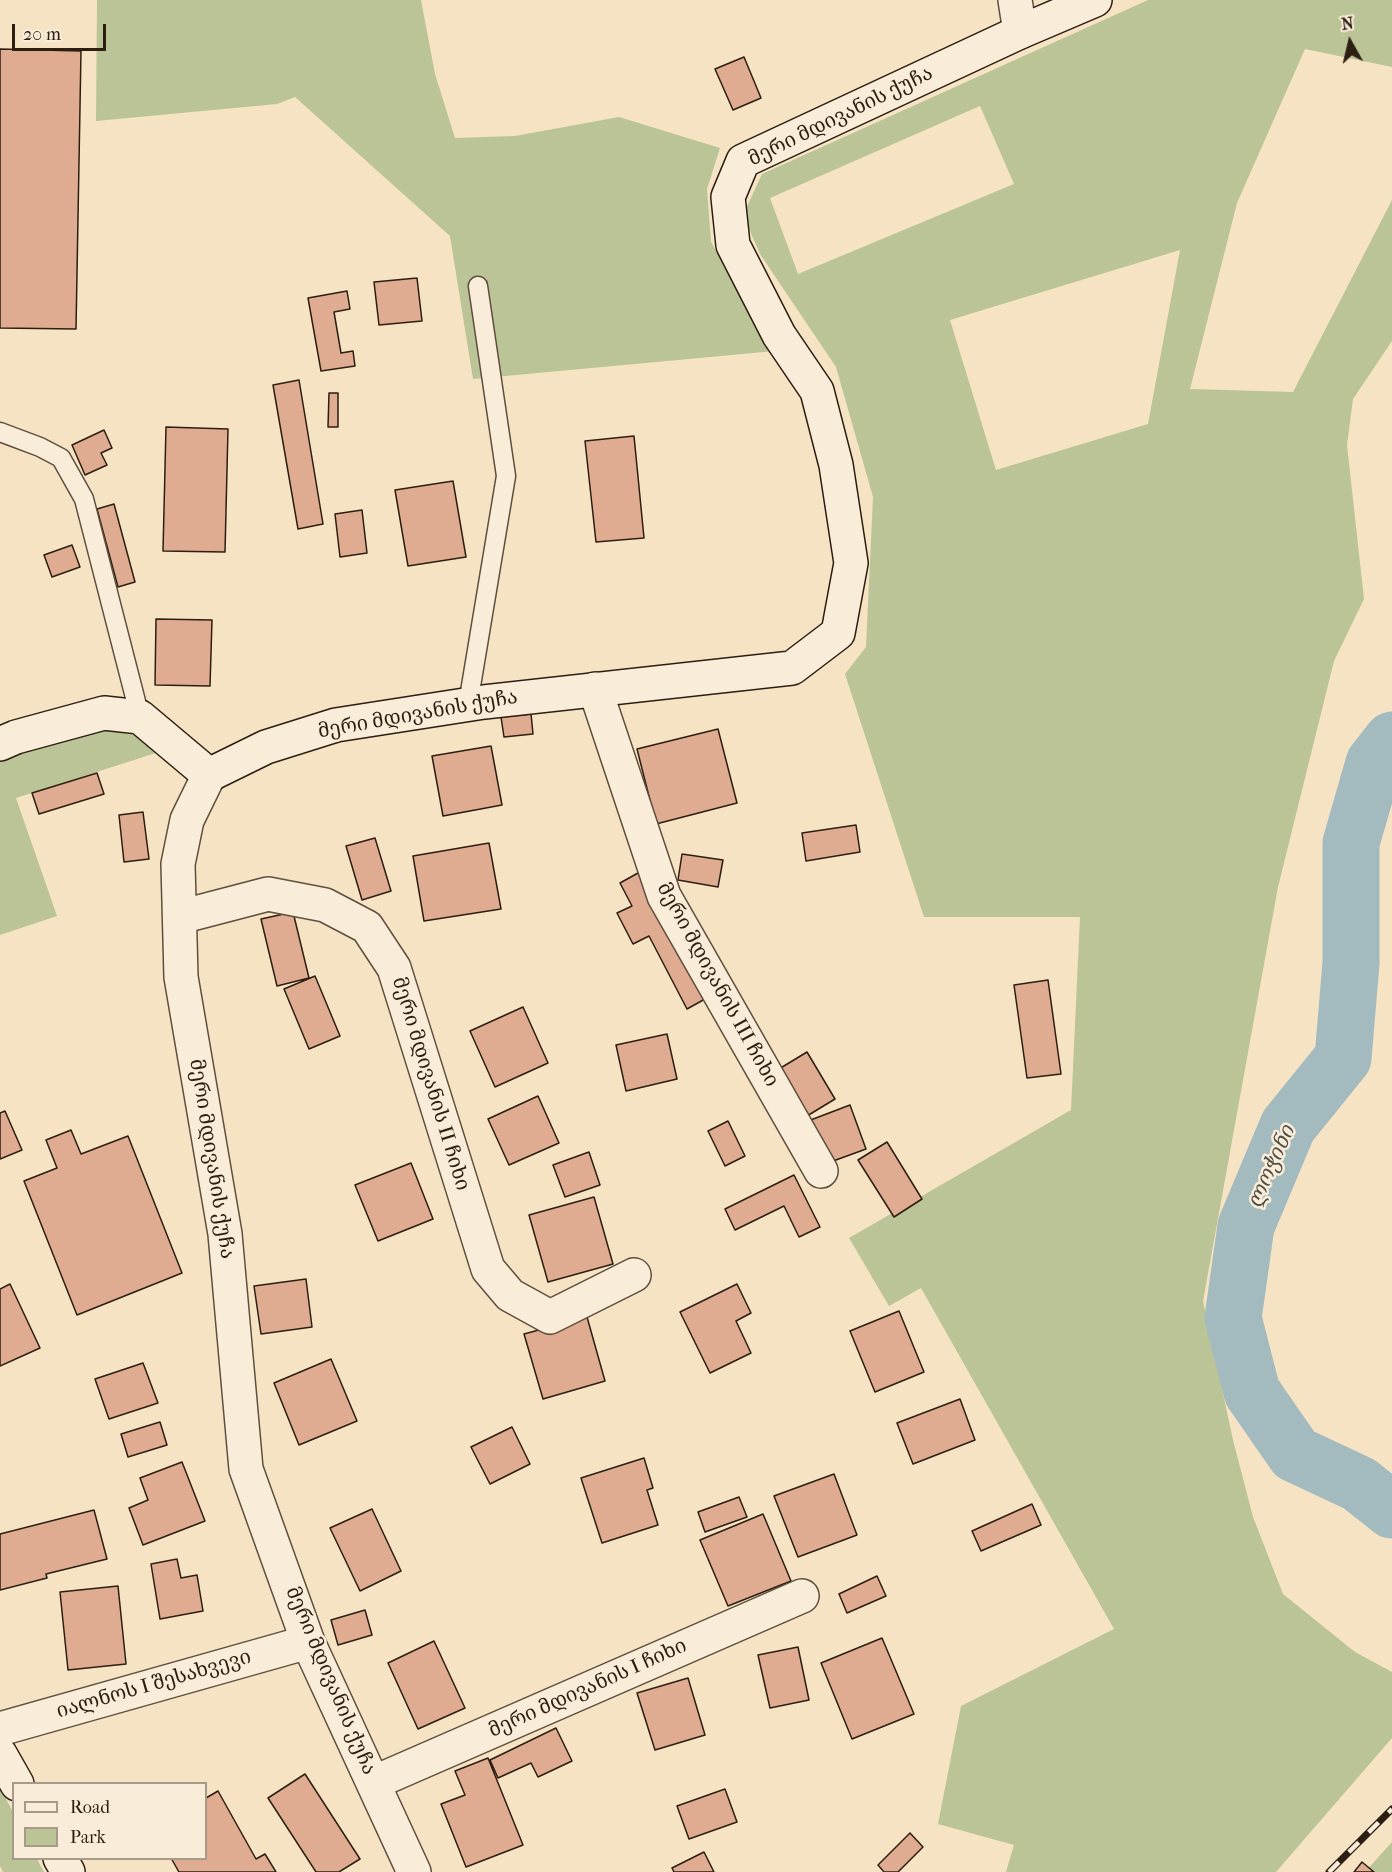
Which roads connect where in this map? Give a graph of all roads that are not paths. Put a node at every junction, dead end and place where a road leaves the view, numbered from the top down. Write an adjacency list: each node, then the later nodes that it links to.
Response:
1 (1015, 0): 3 (street)
2 (1095, 0): 3 (street, მერი მდივანის ქუჩა)
3 (1020, 32): 6 (street, მერი მდივანის ქუჩა)
4 (478, 286): 7 (lane)
5 (0, 432): 8 (lane)
6 (595, 689): 7 (street, მერი მდივანის ქუჩა); 12 (street, მერი მდივანის III ჩიხი)
7 (468, 704): 10 (street, მერი მდივანის ქუჩა)
8 (140, 717): 9 (street); 10 (street)
9 (0, 744)
10 (209, 775): 11 (street, მერი მდივანის ქუჩა)
11 (180, 917): 13 (street, მერი მდივანის II ჩიხი); 15 (street, მერი მდივანის ქუჩა)
12 (821, 1171)
13 (634, 1275)
14 (802, 1596): 19 (street, მერი მდივანის I ჩიხი)
15 (308, 1642): 16 (street, იალნოს I შესახვევი); 19 (street, მერი მდივანის ქუჩა)
16 (0, 1729)
17 (0, 1754): 18 (street)
18 (16, 1782)
19 (373, 1783): 20 (street, მერი მდივანის ქუჩა)
20 (414, 1872)

